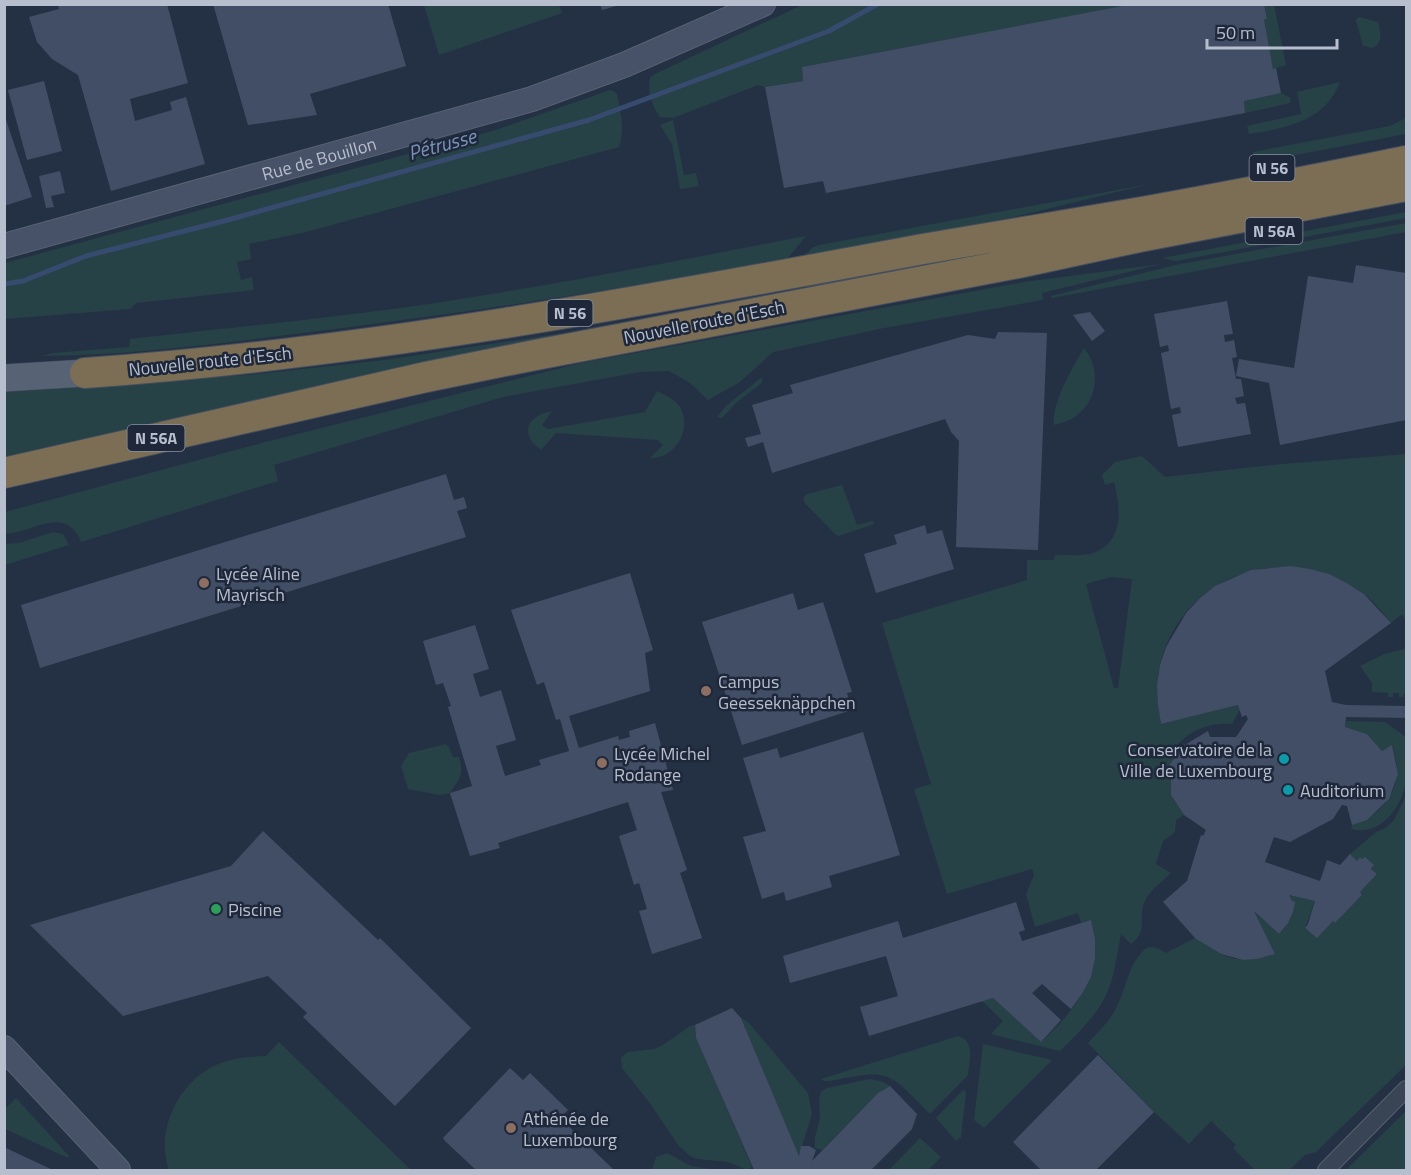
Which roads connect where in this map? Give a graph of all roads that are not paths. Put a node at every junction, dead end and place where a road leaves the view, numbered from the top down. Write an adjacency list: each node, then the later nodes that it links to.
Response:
1 (763, 4): 7 (street, Rue de Bouillon)
2 (1407, 143): 6 (highway, N 56)
3 (1407, 161): 6 (highway, Nouvelle route d'Esch / N 56)
4 (1407, 186): 8 (highway, Nouvelle route d'Esch / N 56)
5 (1407, 206): 8 (highway, N 56A)
6 (1020, 231): 9 (highway, Nouvelle route d'Esch / N 56)
7 (4, 246)
8 (1018, 263): 11 (highway, Nouvelle route d'Esch / N 56)
9 (85, 373): 10 (main road, Nouvelle route d'Esch / N 56)
10 (4, 378)
11 (307, 404): 12 (highway, Nouvelle route d'Esch / N 56A); 13 (highway, N 56A)
12 (4, 473)
13 (4, 493)
14 (4, 1048): 16 (street)
15 (1407, 1089): 17 (street)
16 (113, 1168)
17 (1326, 1170)

